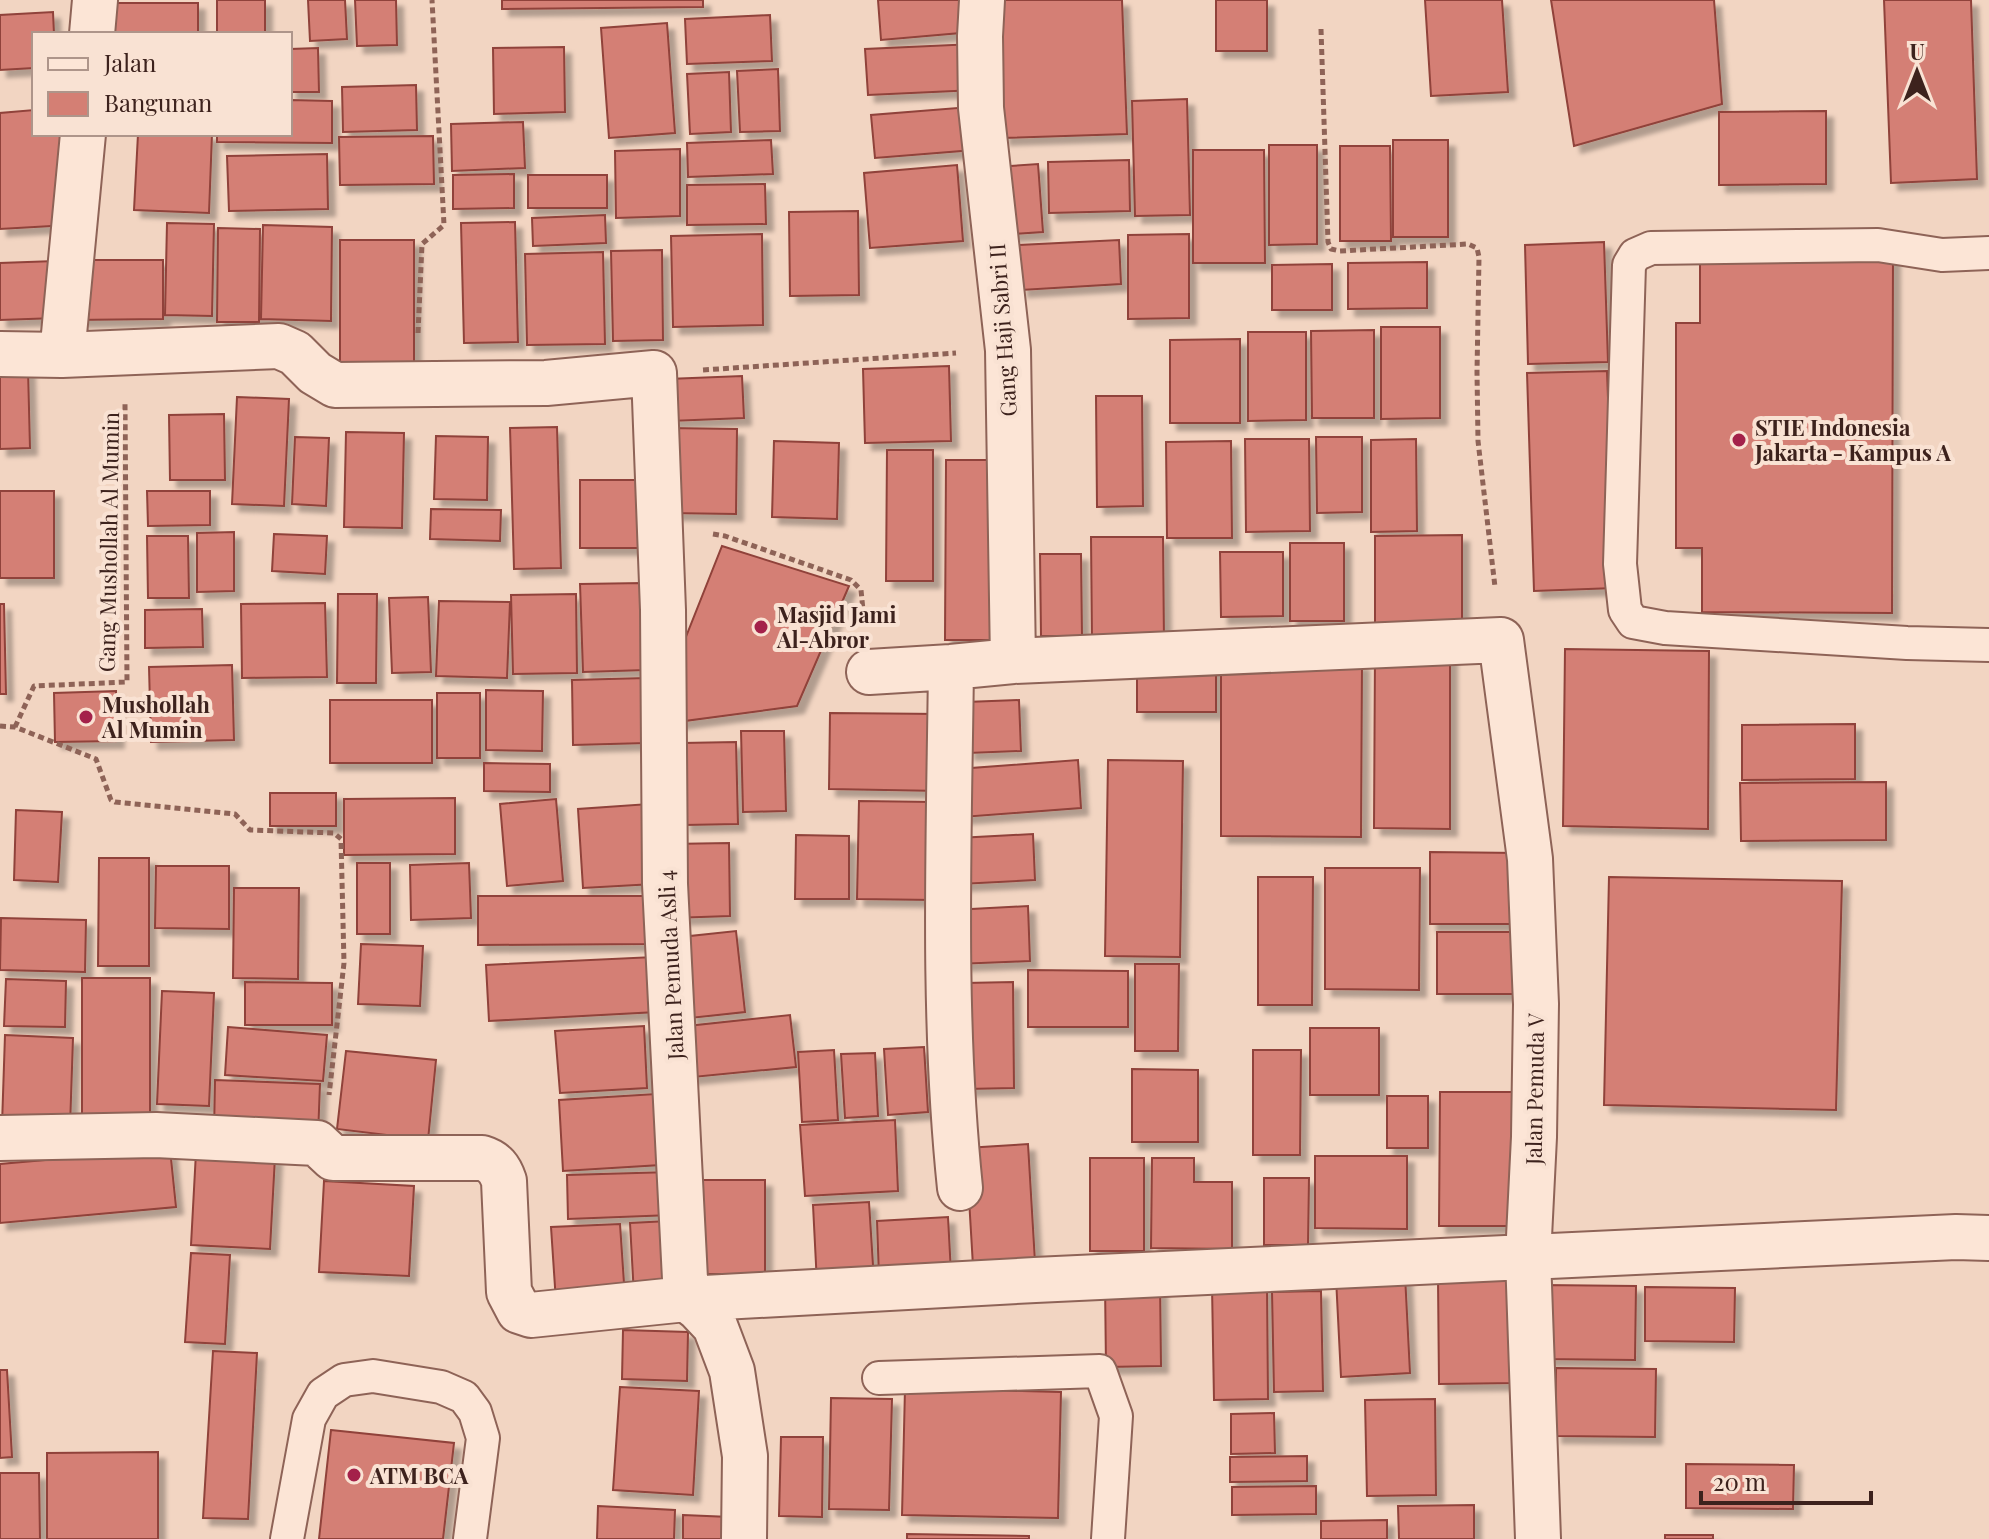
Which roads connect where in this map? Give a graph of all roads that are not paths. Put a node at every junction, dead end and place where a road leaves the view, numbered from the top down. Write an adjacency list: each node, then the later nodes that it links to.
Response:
1 (95, 0): 3 (street)
2 (982, 0): 9 (street, Gang Haji Sabri II)
3 (92, 32)
4 (83, 136): 7 (street)
5 (1989, 253): 8 (lane)
6 (0, 354): 7 (street)
7 (62, 355): 16 (street, Jalan Pemuda Asli 4)
8 (1989, 645)
9 (1013, 661): 10 (street); 15 (street, Jalan Pemuda V)
10 (951, 667): 11 (street); 13 (street)
11 (869, 672)
12 (0, 1138): 16 (street)
13 (960, 1188)
14 (1989, 1238): 15 (street)
15 (1528, 1257): 16 (street); 22 (street, Jalan Pemuda V)
16 (686, 1299): 20 (street)
17 (879, 1378): 21 (lane)
18 (287, 1539): 19 (lane)
19 (470, 1539)
20 (744, 1539)
21 (1108, 1539)
22 (1538, 1539)

